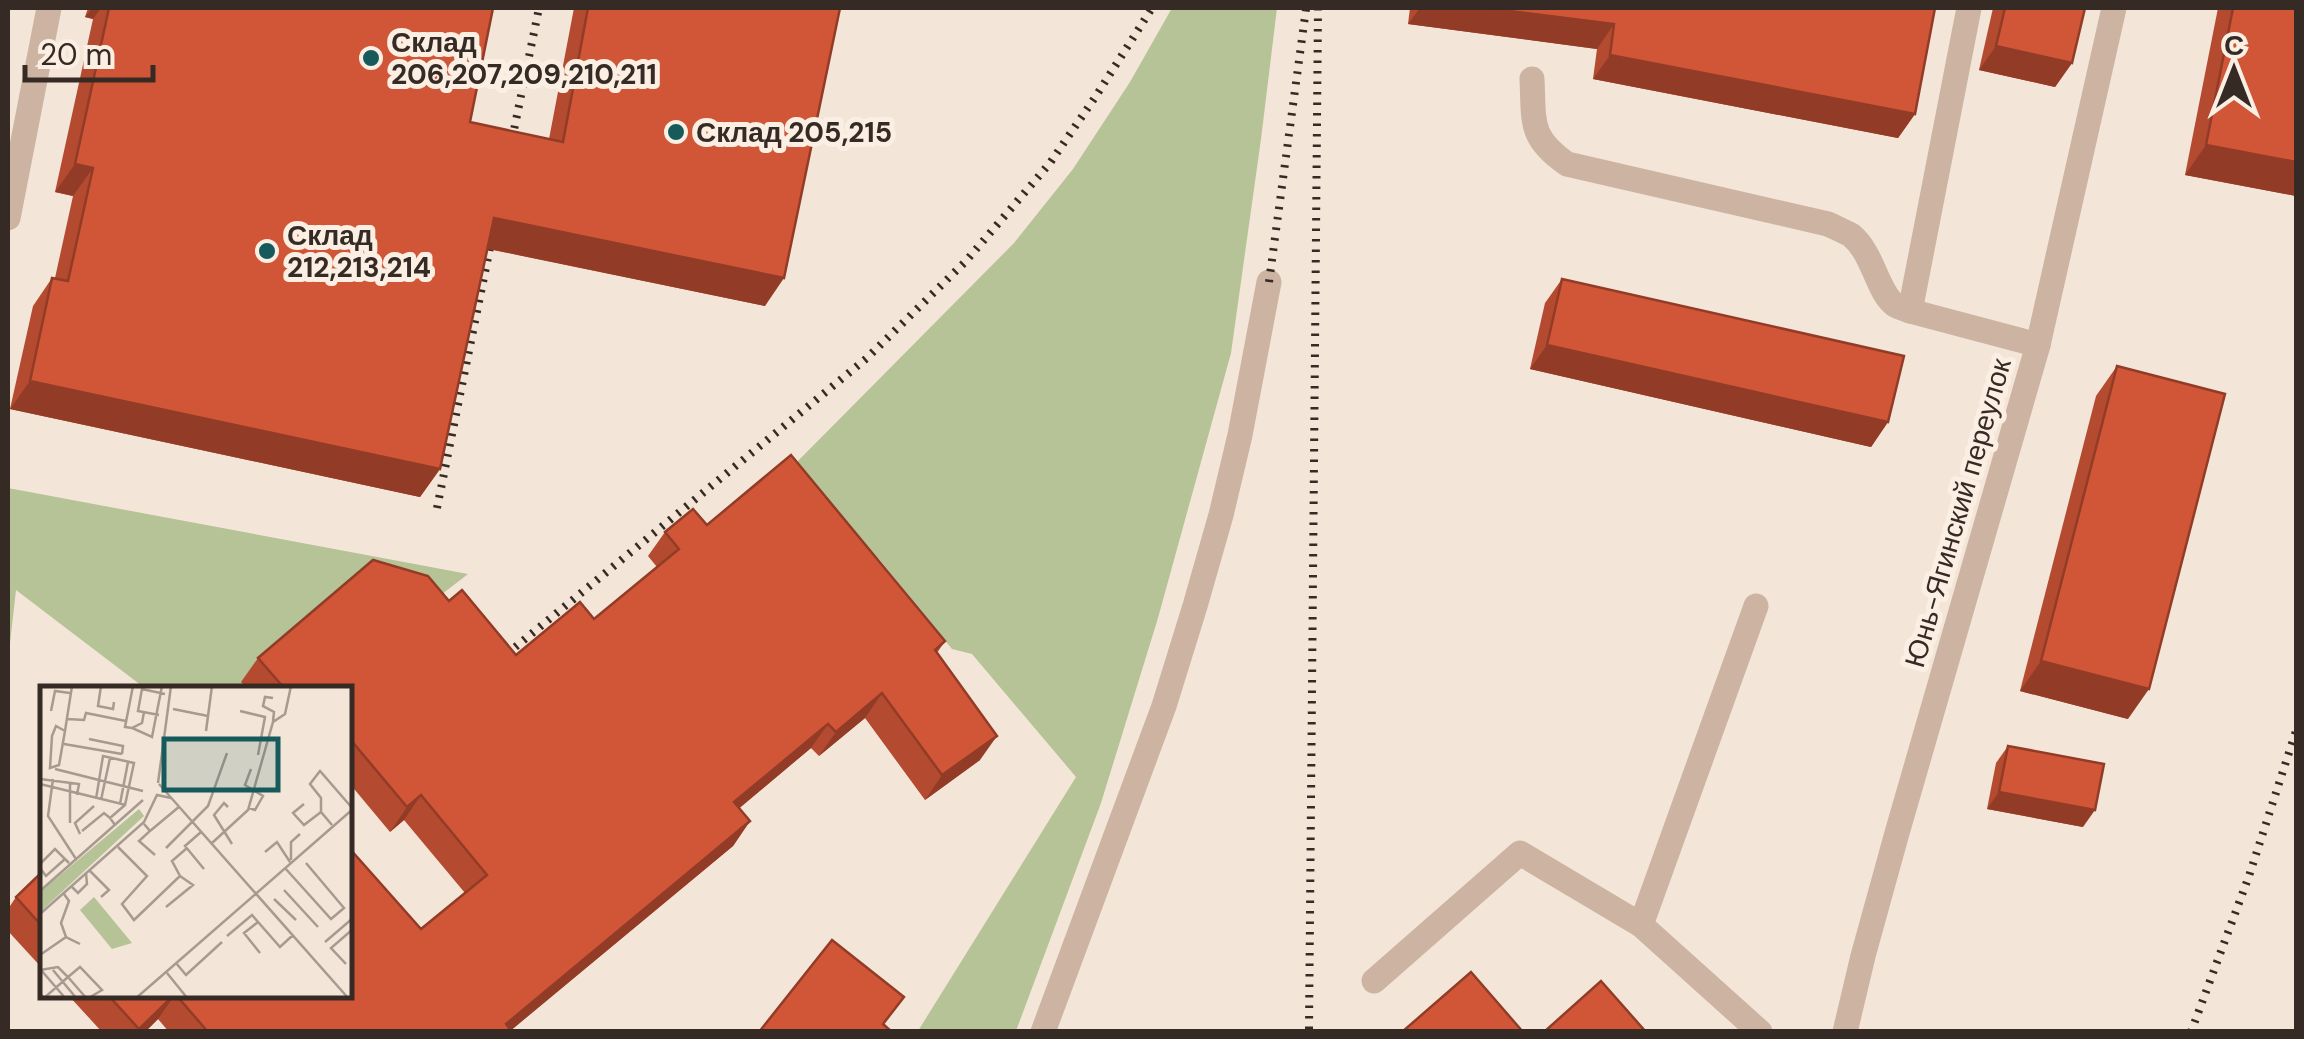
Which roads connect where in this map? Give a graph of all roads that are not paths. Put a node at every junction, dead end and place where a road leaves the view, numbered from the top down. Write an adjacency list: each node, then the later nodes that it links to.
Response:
1 (48, 8): 5 (street)
2 (1969, 8): 7 (street)
3 (2114, 8): 8 (street, Юнь-Ягинский переулок)
4 (1532, 79): 7 (street)
5 (8, 218)
6 (1269, 282): 12 (street)
7 (1910, 312): 8 (street)
8 (2038, 345): 14 (street, Юнь-Ягинский переулок)
9 (1756, 606): 10 (street)
10 (1641, 925): 11 (street); 13 (street)
11 (1374, 981)
12 (1043, 1032)
13 (1760, 1032)
14 (1845, 1032)

